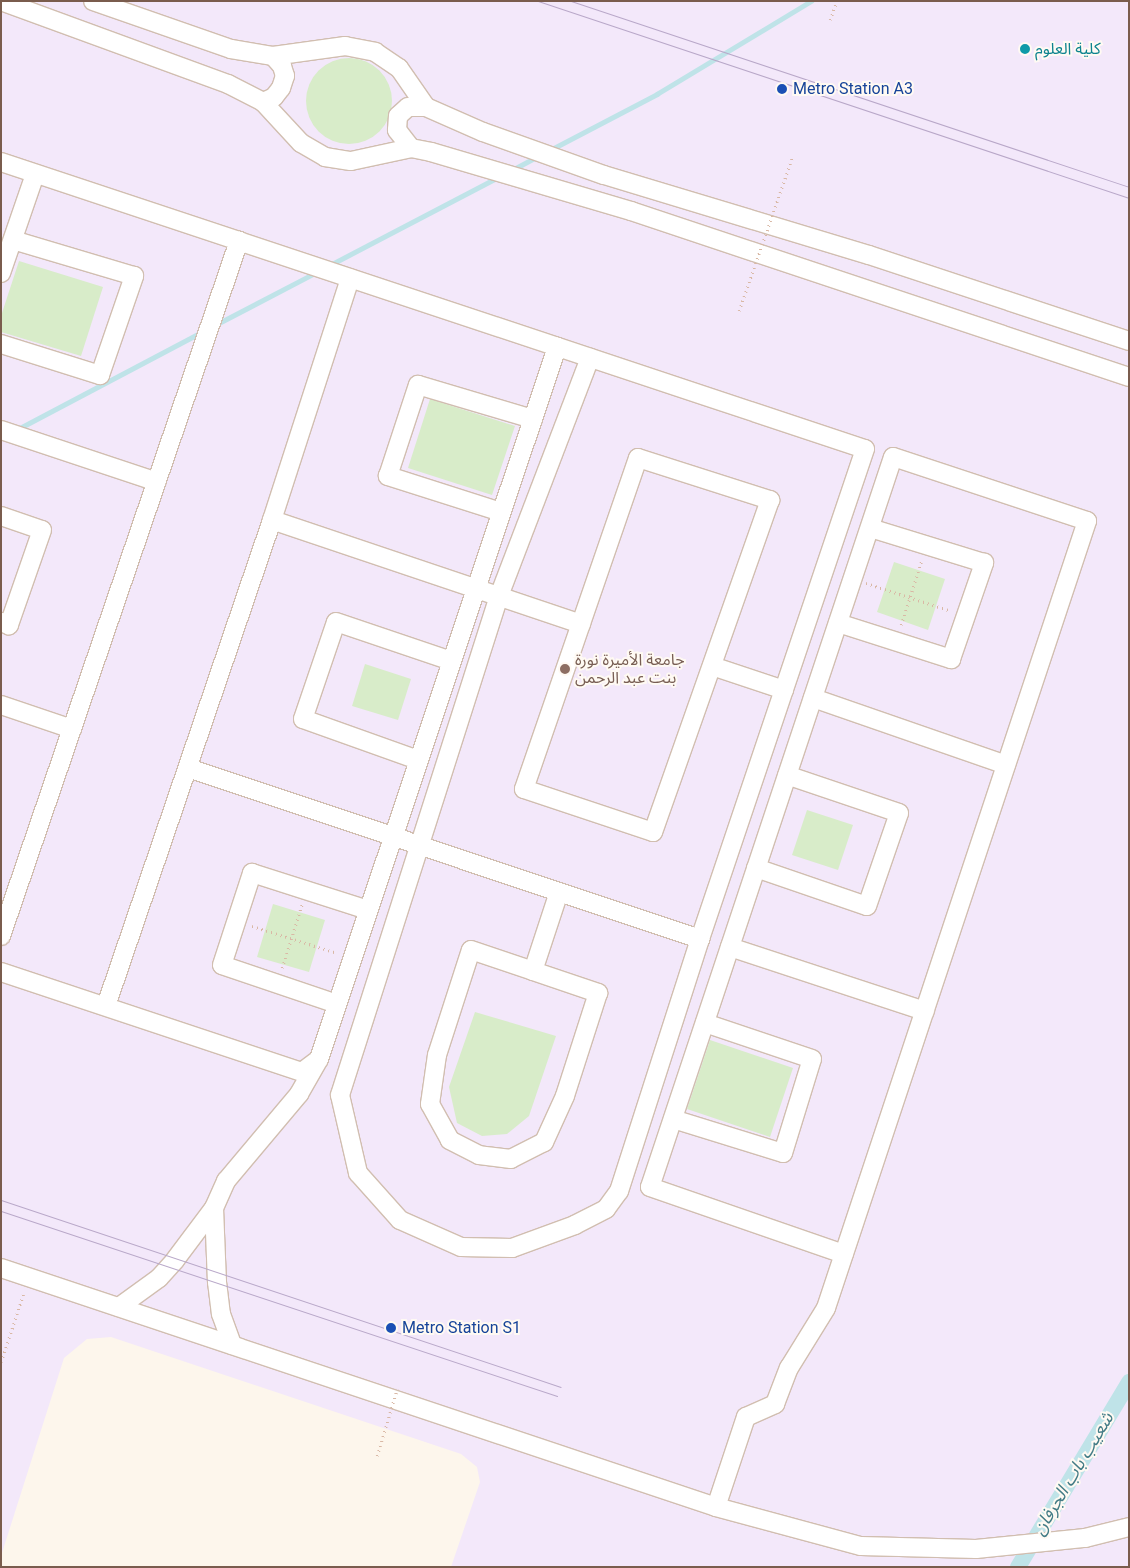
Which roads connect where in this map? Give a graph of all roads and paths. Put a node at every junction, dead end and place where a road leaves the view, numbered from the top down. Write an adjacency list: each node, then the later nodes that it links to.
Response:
1 (93, 1): 5 (street)
2 (837, 1): 4 (path)
3 (1, 2): 6 (street)
4 (830, 20)
5 (273, 56): 6 (street); 7 (street)
6 (263, 102): 8 (street)
7 (426, 107): 8 (street); 17 (street)
8 (411, 148): 21 (street)
9 (792, 158): 16 (path, bridge)
10 (1, 162): 11 (street)
11 (35, 174): 12 (street); 13 (street)
12 (13, 240): 14 (street); 18 (street)
13 (239, 241): 15 (street); 24 (street)
14 (1, 273)
15 (350, 278): 19 (street); 27 (street)
16 (739, 310)
17 (1129, 341)
18 (1, 344)
19 (557, 347): 20 (street); 22 (street)
20 (590, 358): 32 (street); 41 (street)
21 (1129, 377)
22 (533, 419): 25 (street); 25 (street)
23 (1, 430): 24 (street)
24 (157, 482): 44 (street)
25 (502, 512): 31 (street)
26 (1, 516): 35 (street)
27 (272, 520): 31 (street); 47 (street)
28 (870, 528): 29 (street); 30 (street); 46 (street)
29 (927, 546): 33 (path); 34 (street)
30 (853, 578): 33 (path); 36 (street)
31 (476, 589): 32 (street); 39 (street)
32 (499, 596): 37 (street); 50 (street)
33 (910, 597): 34 (path); 38 (path)
34 (966, 616): 38 (street)
35 (1, 622)
36 (838, 622): 38 (street); 42 (street)
37 (581, 624): 40 (street); 40 (street)
38 (896, 641)
39 (451, 661): 45 (street); 45 (street)
40 (712, 666): 41 (street)
41 (784, 690): 58 (street)
42 (813, 698): 46 (street); 48 (street)
43 (1, 705): 44 (street)
44 (72, 729): 56 (street)
45 (418, 760): 49 (street)
46 (1006, 765): 66 (street)
47 (188, 768): 49 (street); 65 (street)
48 (787, 775): 51 (street); 51 (street)
49 (392, 836): 50 (street); 54 (street)
50 (422, 846): 53 (street); 58 (street)
51 (756, 868): 59 (street)
52 (307, 890): 54 (street); 55 (street); 57 (path)
53 (559, 892): 58 (street); 61 (street)
54 (368, 910): 60 (street)
55 (236, 920): 57 (path); 63 (street)
56 (1, 936)
57 (291, 938): 60 (path); 63 (path)
58 (700, 939)
59 (730, 947): 66 (street); 67 (street)
60 (352, 958): 64 (street)
61 (533, 971): 61 (street)
62 (1, 972): 65 (street)
63 (277, 984): 64 (street)
64 (337, 1004): 68 (street)
65 (106, 1006): 68 (street)
66 (925, 1011): 71 (street)
67 (705, 1023): 69 (street); 69 (street)
68 (319, 1059): 70 (street)
69 (673, 1119): 71 (street)
70 (214, 1208): 74 (street); 75 (street)
71 (844, 1254): 79 (street)
72 (1, 1268): 73 (street)
73 (29, 1277): 74 (street); 76 (path)
74 (119, 1307): 75 (street)
75 (232, 1345): 79 (street)
76 (1, 1362)
77 (397, 1389): 78 (path, bridge)
78 (377, 1456)
79 (716, 1507): 80 (street)
80 (1129, 1527)

